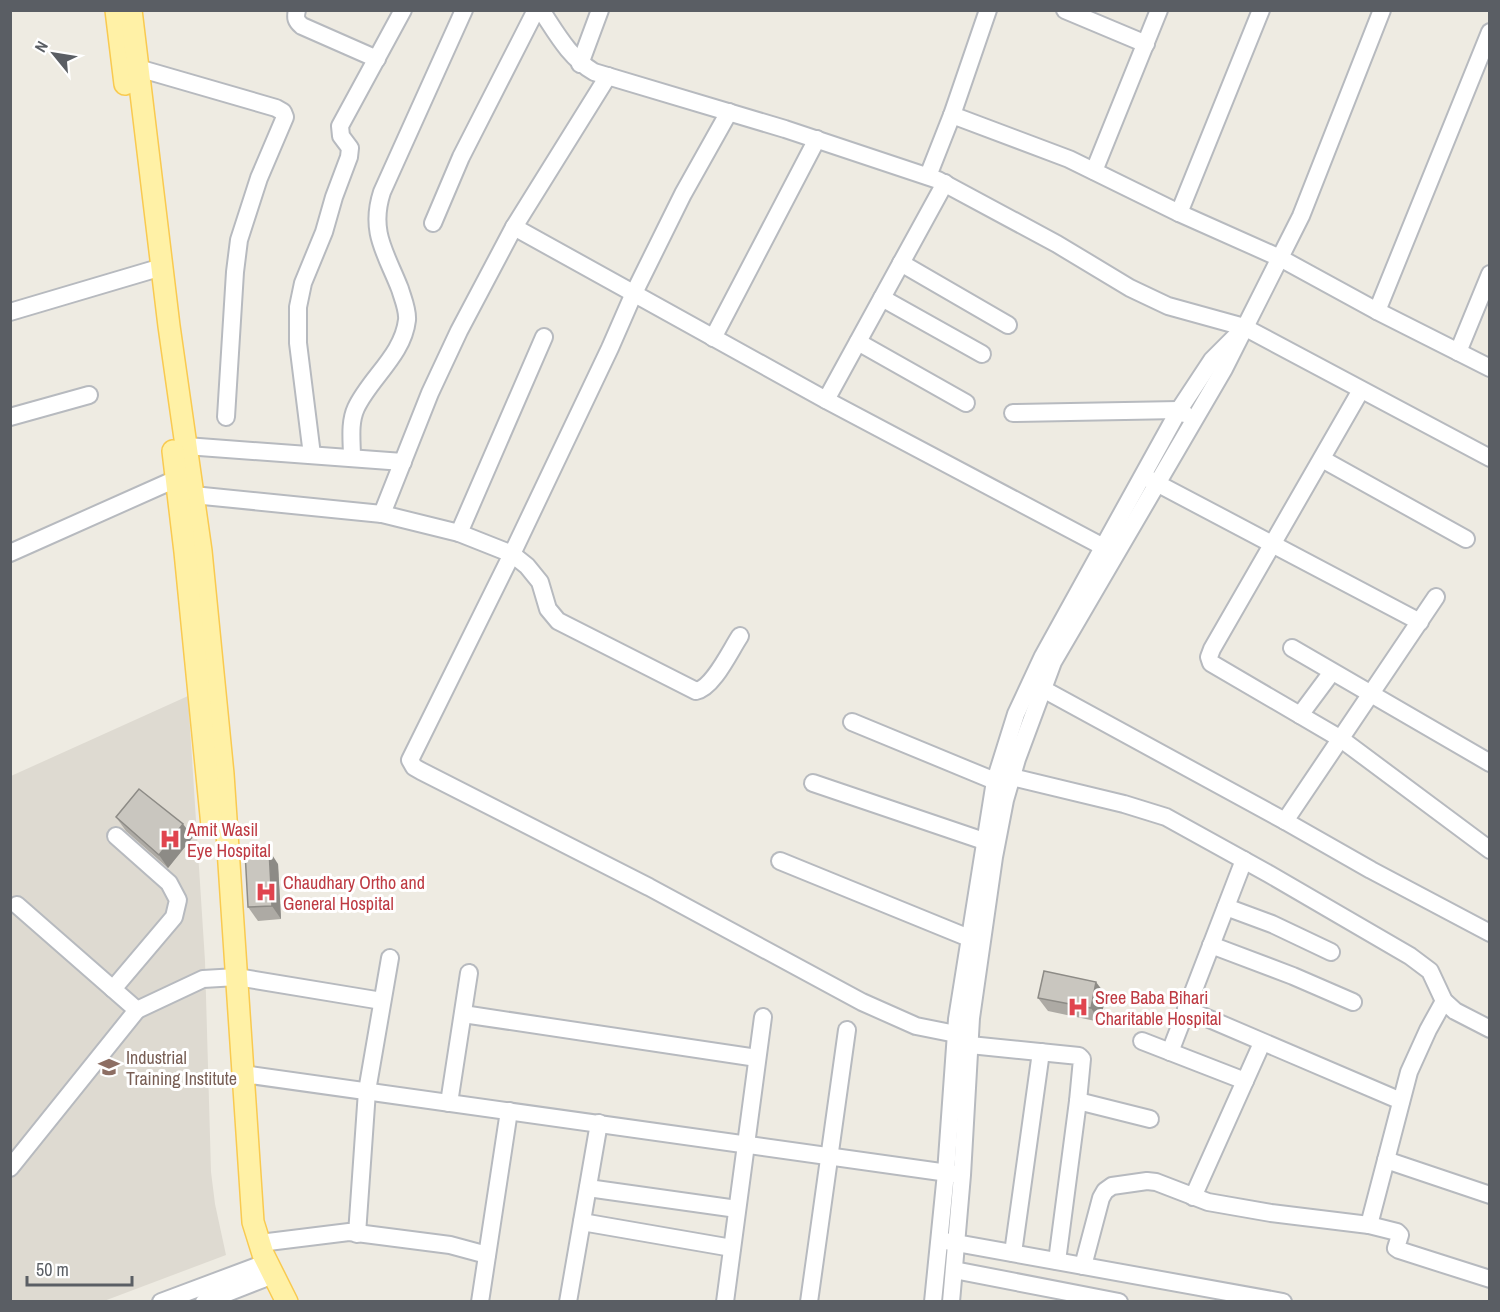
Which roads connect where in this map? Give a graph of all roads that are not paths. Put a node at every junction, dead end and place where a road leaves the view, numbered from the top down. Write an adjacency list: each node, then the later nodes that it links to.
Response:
1 (116, 10): 31 (main road)
2 (131, 10): 18 (main road)
3 (297, 10): 16 (street)
4 (403, 10): 16 (street)
5 (464, 10): 56 (street)
6 (536, 10): 27 (street)
7 (541, 10): 17 (street)
8 (600, 10): 17 (street)
9 (988, 10): 21 (street)
10 (1065, 10): 15 (street)
11 (1159, 10): 15 (street)
12 (1261, 10): 26 (street)
13 (1382, 10): 29 (street)
14 (1490, 32): 36 (street)
15 (1146, 44): 23 (street)
16 (377, 59): 55 (street)
17 (580, 64): 19 (street)
18 (138, 68): 31 (main road); 52 (street)
19 (608, 76): 20 (street); 28 (street)
20 (729, 112): 22 (street); 33 (street)
21 (952, 115): 23 (street); 24 (street)
22 (817, 140): 24 (street); 40 (street)
23 (1094, 171): 26 (street)
24 (928, 176): 25 (street)
25 (945, 183): 30 (street); 38 (street)
26 (1179, 213): 29 (street)
27 (433, 223)
28 (514, 227): 33 (street); 59 (street)
29 (1280, 258): 36 (street); 38 (street)
30 (901, 263): 34 (street); 37 (street)
31 (156, 269): 35 (street); 54 (main road); 60 (main road)
32 (1490, 274): 42 (street)
33 (634, 293): 40 (street); 69 (street)
34 (882, 298): 41 (street); 43 (street)
35 (10, 312)
36 (1377, 312): 42 (street)
37 (1008, 325)
38 (1244, 327): 45 (street); 49 (street); 53 (street)
39 (544, 337): 64 (street)
40 (713, 338): 47 (street)
41 (858, 342): 47 (street); 48 (street)
42 (1458, 352): 44 (street)
43 (982, 354)
44 (1490, 368)
45 (1361, 390): 57 (street); 58 (street)
46 (89, 395): 51 (street)
47 (826, 400): 67 (street)
48 (966, 403)
49 (1179, 410): 50 (street); 53 (street); 61 (street)
50 (1013, 413)
51 (10, 417)
52 (226, 417)
53 (1194, 420): 61 (street)
54 (186, 446): 55 (street); 62 (main road)
55 (312, 455): 56 (street)
56 (352, 458): 59 (street)
57 (1490, 458)
58 (1322, 459): 65 (street); 66 (street)
59 (403, 462): 63 (street)
60 (176, 479): 68 (street); 97 (main road)
61 (1151, 480): 66 (street); 67 (street)
62 (193, 495): 63 (street); 97 (main road)
63 (382, 514): 64 (street)
64 (459, 533): 69 (street)
65 (1466, 539)
66 (1273, 544): 71 (street); 77 (street)
67 (1110, 550): 75 (street); 81 (street)
68 (10, 553)
69 (512, 554): 72 (street); 108 (street)
70 (1436, 597): 71 (street)
71 (1419, 622): 76 (street)
72 (740, 636)
73 (1292, 648): 74 (street)
74 (1332, 672): 76 (street); 77 (street)
75 (1043, 689): 81 (street); 83 (street)
76 (1370, 695): 79 (street); 80 (street)
77 (1300, 715): 79 (street)
78 (852, 722): 81 (street)
79 (1341, 739): 83 (street); 86 (street)
80 (1490, 763)
81 (1004, 779): 85 (street); 87 (street); 111 (street)
82 (813, 783): 85 (street)
83 (1285, 821): 91 (street)
84 (116, 836): 98 (street)
85 (984, 841): 92 (street)
86 (1490, 850)
87 (1244, 860): 90 (street); 100 (street)
88 (780, 861): 92 (street)
89 (17, 905): 98 (street)
90 (1226, 907): 93 (street); 94 (street)
91 (1490, 933)
92 (969, 938): 108 (street)
93 (1211, 945): 101 (street); 102 (street)
94 (1331, 952)
95 (390, 958): 99 (street)
96 (469, 973): 104 (street)
97 (230, 977): 99 (street); 103 (street); 115 (main road); 142 (main road)
98 (113, 989): 103 (street)
99 (382, 1001): 117 (street)
100 (1444, 1001): 106 (street); 119 (street)
101 (1353, 1002)
102 (1186, 1009): 110 (street); 113 (street)
103 (137, 1010): 127 (street)
104 (463, 1014): 114 (street); 120 (street)
105 (763, 1017): 114 (street)
106 (1490, 1029)
107 (847, 1030): 125 (street)
108 (956, 1034): 128 (street)
109 (1142, 1041): 113 (street)
110 (1262, 1043): 116 (street); 119 (street)
111 (970, 1046): 112 (street); 128 (street)
112 (1041, 1052): 118 (street); 139 (street)
113 (1170, 1052): 116 (street)
114 (757, 1058): 124 (street)
115 (243, 1074): 117 (street); 142 (main road)
116 (1245, 1081): 131 (street)
117 (367, 1091): 120 (street); 135 (street)
118 (1078, 1101): 122 (street); 141 (street)
119 (1401, 1101): 126 (street)
120 (449, 1102): 121 (street)
121 (509, 1111): 123 (street); 140 (street)
122 (1150, 1119)
123 (599, 1124): 124 (street); 129 (street)
124 (746, 1144): 125 (street); 132 (street)
125 (829, 1156): 128 (street); 153 (street)
126 (1386, 1160): 130 (street); 134 (street)
127 (10, 1168)
128 (954, 1174): 136 (street); 137 (street)
129 (588, 1188): 132 (street); 133 (street)
130 (1490, 1195)
131 (1193, 1197): 134 (street); 143 (street)
132 (737, 1209): 138 (street)
133 (582, 1222): 138 (street); 151 (street)
134 (1370, 1225): 145 (street)
135 (357, 1234): 140 (street); 142 (street)
136 (939, 1240): 137 (street); 154 (street)
137 (956, 1242): 139 (street); 144 (street)
138 (732, 1248): 152 (street)
139 (1012, 1253): 141 (street)
140 (487, 1255): 150 (street)
141 (1057, 1261): 143 (street)
142 (264, 1265): 146 (street); 147 (street); 148 (main road); 149 (main road)
143 (1083, 1266): 157 (street)
144 (954, 1270): 155 (street); 156 (street)
145 (1490, 1279)
146 (161, 1302)
147 (204, 1302)
148 (274, 1302)
149 (287, 1302)
150 (480, 1302)
151 (568, 1302)
152 (725, 1302)
153 (809, 1302)
154 (933, 1302)
155 (951, 1302)
156 (1119, 1302)
157 (1283, 1302)

